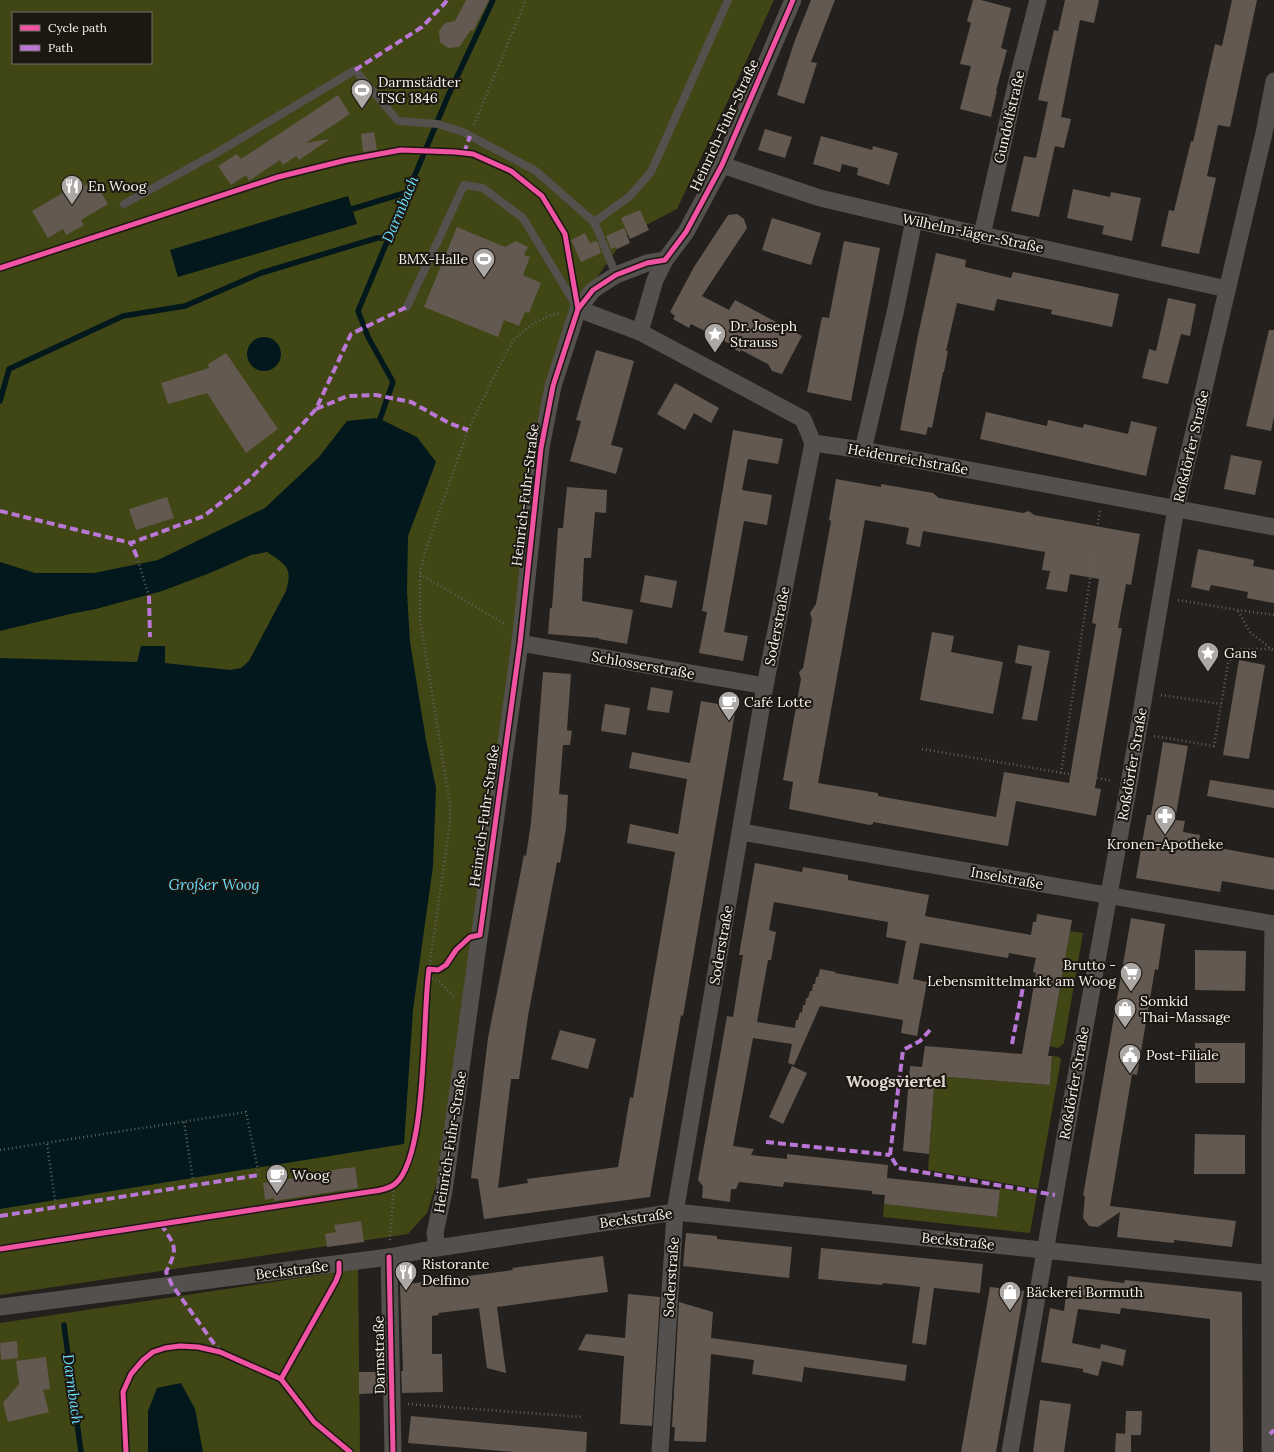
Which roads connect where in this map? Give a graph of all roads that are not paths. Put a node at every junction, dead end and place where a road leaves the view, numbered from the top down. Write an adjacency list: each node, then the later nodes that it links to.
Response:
1 (728, 0): 9 (lane)
2 (793, 0): 6 (street, Heinrich-Fuhr-Straße)
3 (1038, 0): 10 (street, Gundolfstraße)
4 (1274, 81): 5 (street, Roßdörfer Straße)
5 (1269, 134): 13 (street, Roßdörfer Straße)
6 (722, 165): 8 (street, Wilhelm-Jäger-Straße); 11 (street, Heinrich-Fuhr-Straße)
7 (124, 204): 9 (lane)
8 (914, 220): 10 (street, Wilhelm-Jäger-Straße); 18 (street)
9 (594, 222): 12 (lane)
10 (982, 235): 13 (street, Wilhelm-Jäger-Straße)
11 (665, 260): 12 (street, Heinrich-Fuhr-Straße); 16 (street, Heinrich-Fuhr-Straße)
12 (616, 275): 15 (street, Heinrich-Fuhr-Straße)
13 (1227, 289): 19 (street, Roßdörfer Straße)
14 (407, 307): 15 (lane)
15 (578, 308): 16 (street); 21 (street, Heinrich-Fuhr-Straße)
16 (640, 332): 17 (street)
17 (813, 442): 18 (street, Heidenreichstraße); 22 (street, Soderstraße)
18 (863, 450): 19 (street, Heidenreichstraße)
19 (1176, 508): 20 (street, Heidenreichstraße); 24 (street, Roßdörfer Straße)
20 (1274, 527)
21 (521, 638): 22 (street, Schlosserstraße); 28 (street, Heinrich-Fuhr-Straße)
22 (765, 686): 23 (street, Soderstraße)
23 (741, 832): 24 (street, Inselstraße); 27 (street, Soderstraße)
24 (1108, 895): 25 (street, Inselstraße); 30 (street, Roßdörfer Straße)
25 (1273, 924): 32 (street)
26 (368, 1192): 29 (lane)
27 (675, 1212): 28 (street, Beckstraße); 30 (street, Beckstraße); 35 (street, Soderstraße)
28 (437, 1248): 31 (street, Beckstraße)
29 (0, 1249)
30 (1044, 1250): 32 (street, Beckstraße); 36 (street, Roßdörfer Straße)
31 (389, 1257): 33 (street, Beckstraße); 34 (street, Darmstraße)
32 (1272, 1274): 37 (street)
33 (0, 1307)
34 (393, 1452)
35 (660, 1452)
36 (1010, 1452)
37 (1270, 1452)

